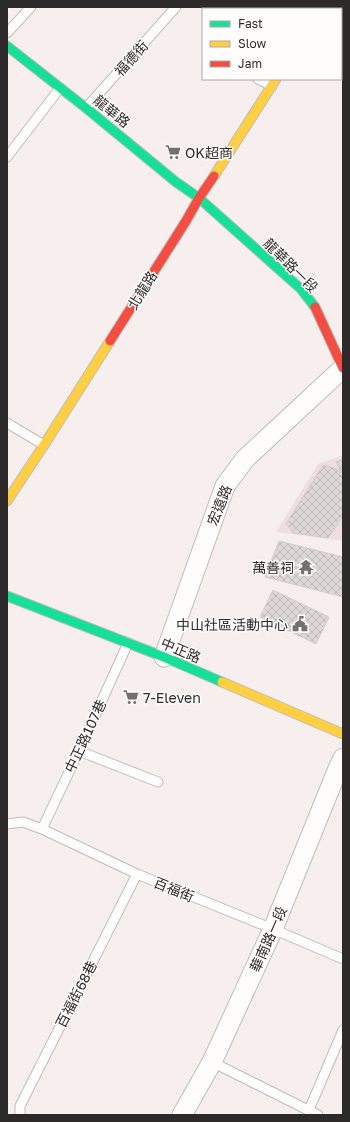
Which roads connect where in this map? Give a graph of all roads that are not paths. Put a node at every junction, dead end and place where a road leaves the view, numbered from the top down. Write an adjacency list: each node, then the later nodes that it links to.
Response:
1 (31, 7): 3 (lane)
2 (176, 7): 8 (lane, 福德街)
3 (7, 33)
4 (7, 46): 7 (street, 龍華路)
5 (262, 80): 6 (lane)
6 (274, 83): 10 (street, 北龍路)
7 (60, 88): 8 (street, 龍華路); 9 (lane)
8 (86, 108): 10 (street, 龍華路)
9 (7, 157)
10 (199, 198): 11 (street, 龍華路一段); 13 (street, 北龍路)
11 (343, 368): 17 (street, 宏遠路)
12 (7, 423): 13 (lane)
13 (44, 445): 14 (street, 北龍路)
14 (7, 501)
15 (7, 596): 16 (street, 中正路)
16 (128, 643): 17 (street, 中正路); 19 (lane, 中正路107巷)
17 (164, 657): 18 (street, 中正路)
18 (343, 734)
19 (79, 751): 21 (lane); 23 (lane, 中正路107巷)
20 (343, 758): 25 (street, 華南路一段)
21 (158, 782)
22 (7, 824): 23 (lane, 百福街)
23 (42, 828): 24 (lane, 百福街)
24 (137, 874): 25 (lane, 百福街); 30 (lane, 百福街68巷)
25 (273, 929): 26 (lane, 百福街); 28 (street, 華南路一段)
26 (343, 958)
27 (343, 1030): 29 (lane)
28 (212, 1062): 29 (lane); 31 (street, 華南路一段)
29 (309, 1110): 32 (lane)
30 (20, 1115)
31 (182, 1115)
32 (318, 1115)

